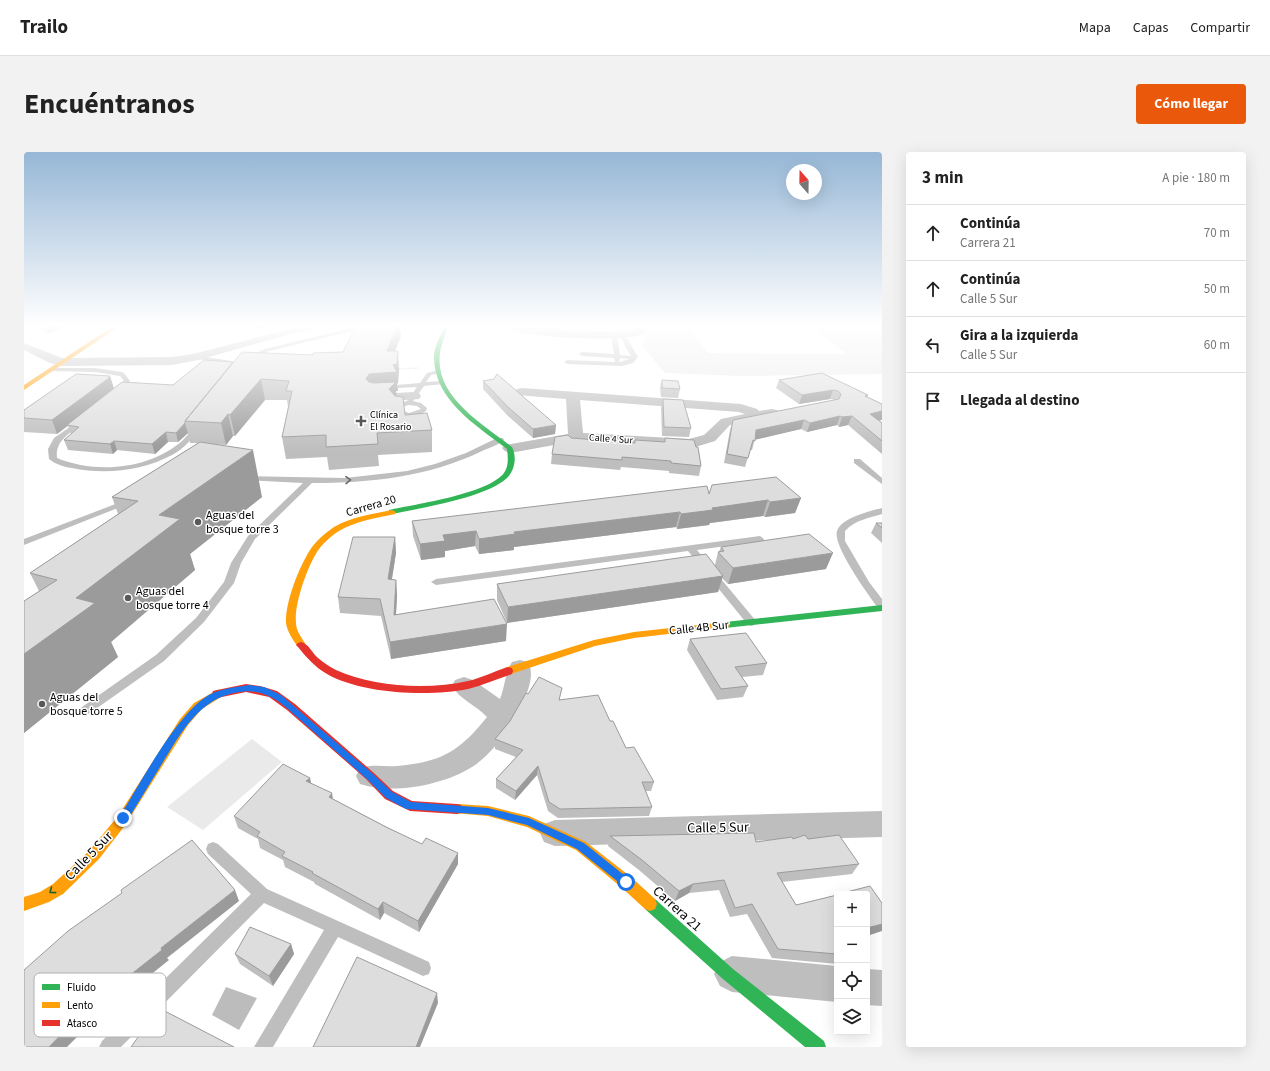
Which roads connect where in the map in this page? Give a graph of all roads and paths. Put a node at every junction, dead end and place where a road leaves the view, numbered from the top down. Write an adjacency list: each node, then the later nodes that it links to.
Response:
1 (53, 368): 3 (street)
2 (391, 369): 4 (path)
3 (50, 370): 7 (street); 11 (lane)
4 (438, 370): 5 (street); 9 (lane)
5 (442, 383): 9 (lane); 20 (street)
6 (398, 386): 9 (lane)
7 (24, 388)
8 (522, 392): 10 (street)
9 (415, 394): 12 (street); 14 (lane); 14 (lane)
10 (573, 396): 16 (street); 19 (street, Calle 4 Sur)
11 (112, 397)
12 (376, 398)
13 (786, 411): 16 (street, Calle 4 Sur)
14 (421, 412): 17 (lane)
15 (87, 416): 18 (lane)
16 (757, 416): 19 (street, Calle 4 Sur)
17 (427, 417)
18 (203, 420)
19 (576, 437): 20 (street, Calle 4 Sur)
20 (505, 444): 23 (lane, one-way to 20); 34 (street, Carrera 20)
21 (857, 461): 24 (lane)
22 (235, 478): 23 (lane)
23 (309, 481): 35 (lane)
24 (882, 482)
25 (140, 498): 28 (lane)
26 (882, 511): 31 (lane)
27 (760, 539): 29 (lane)
28 (24, 542)
29 (690, 548): 30 (lane); 32 (lane)
30 (436, 582)
31 (882, 607): 32 (street, Calle 4B Sur)
32 (752, 623): 33 (street, Calle 4B Sur)
33 (520, 668): 34 (street, Calle 4B Sur); 36 (street)
34 (464, 686): 36 (street)
35 (86, 710)
36 (503, 717): 37 (street)
37 (370, 776): 39 (street, Carrera 21); 42 (street, Calle 5 Sur, one-way to 42)
38 (882, 824): 39 (street, Calle 5 Sur)
39 (555, 833): 45 (street, Carrera 21)
40 (213, 849): 41 (lane)
41 (262, 894): 43 (lane); 49 (lane)
42 (24, 904)
43 (335, 927): 44 (lane); 52 (lane)
44 (423, 968)
45 (728, 974): 46 (street); 53 (street, Carrera 21)
46 (834, 984)
47 (870, 987): 48 (street)
48 (882, 988)
49 (166, 989)
50 (118, 1037): 51 (lane)
51 (108, 1047)
52 (264, 1047)
53 (818, 1047)

